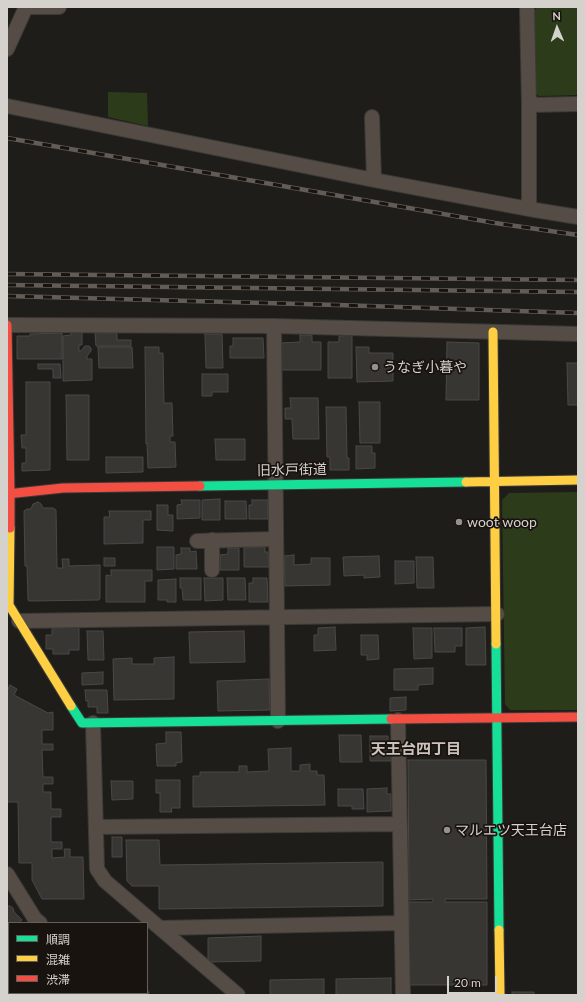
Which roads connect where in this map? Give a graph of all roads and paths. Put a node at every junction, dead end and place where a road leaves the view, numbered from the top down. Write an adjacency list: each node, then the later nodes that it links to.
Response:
1 (26, 7): 2 (street); 4 (street)
2 (59, 7)
3 (527, 7): 6 (street)
4 (7, 49)
5 (578, 104): 6 (street)
6 (529, 105): 10 (street)
7 (7, 106): 9 (street)
8 (372, 117): 9 (street)
9 (374, 180): 10 (street)
10 (529, 209): 11 (street)
11 (578, 217)
12 (7, 325): 13 (street); 19 (street)
13 (274, 326): 14 (street); 18 (street)
14 (493, 332): 15 (street); 17 (street)
15 (578, 334)
16 (578, 480): 17 (street, 旧水戸街道)
17 (494, 481): 18 (street, 旧水戸街道); 25 (street)
18 (276, 485): 19 (street, 旧水戸街道); 20 (street)
19 (9, 494): 24 (street)
20 (276, 539): 21 (street); 26 (street)
21 (212, 540): 22 (street); 23 (street)
22 (197, 541)
23 (212, 570)
24 (8, 605): 27 (street)
25 (497, 614): 26 (street); 29 (street)
26 (277, 618): 27 (street); 31 (street)
27 (19, 621): 32 (street)
28 (578, 717): 29 (street)
29 (497, 718): 30 (street); 41 (street)
30 (398, 720): 31 (street); 33 (street)
31 (278, 721): 32 (street)
32 (93, 723): 34 (street)
33 (400, 824): 34 (street); 37 (street)
34 (96, 827): 38 (street)
35 (7, 874): 36 (street)
36 (39, 922)
37 (401, 923): 38 (street); 40 (street)
38 (160, 928): 39 (street)
39 (238, 995)
40 (403, 995)
41 (500, 995)

